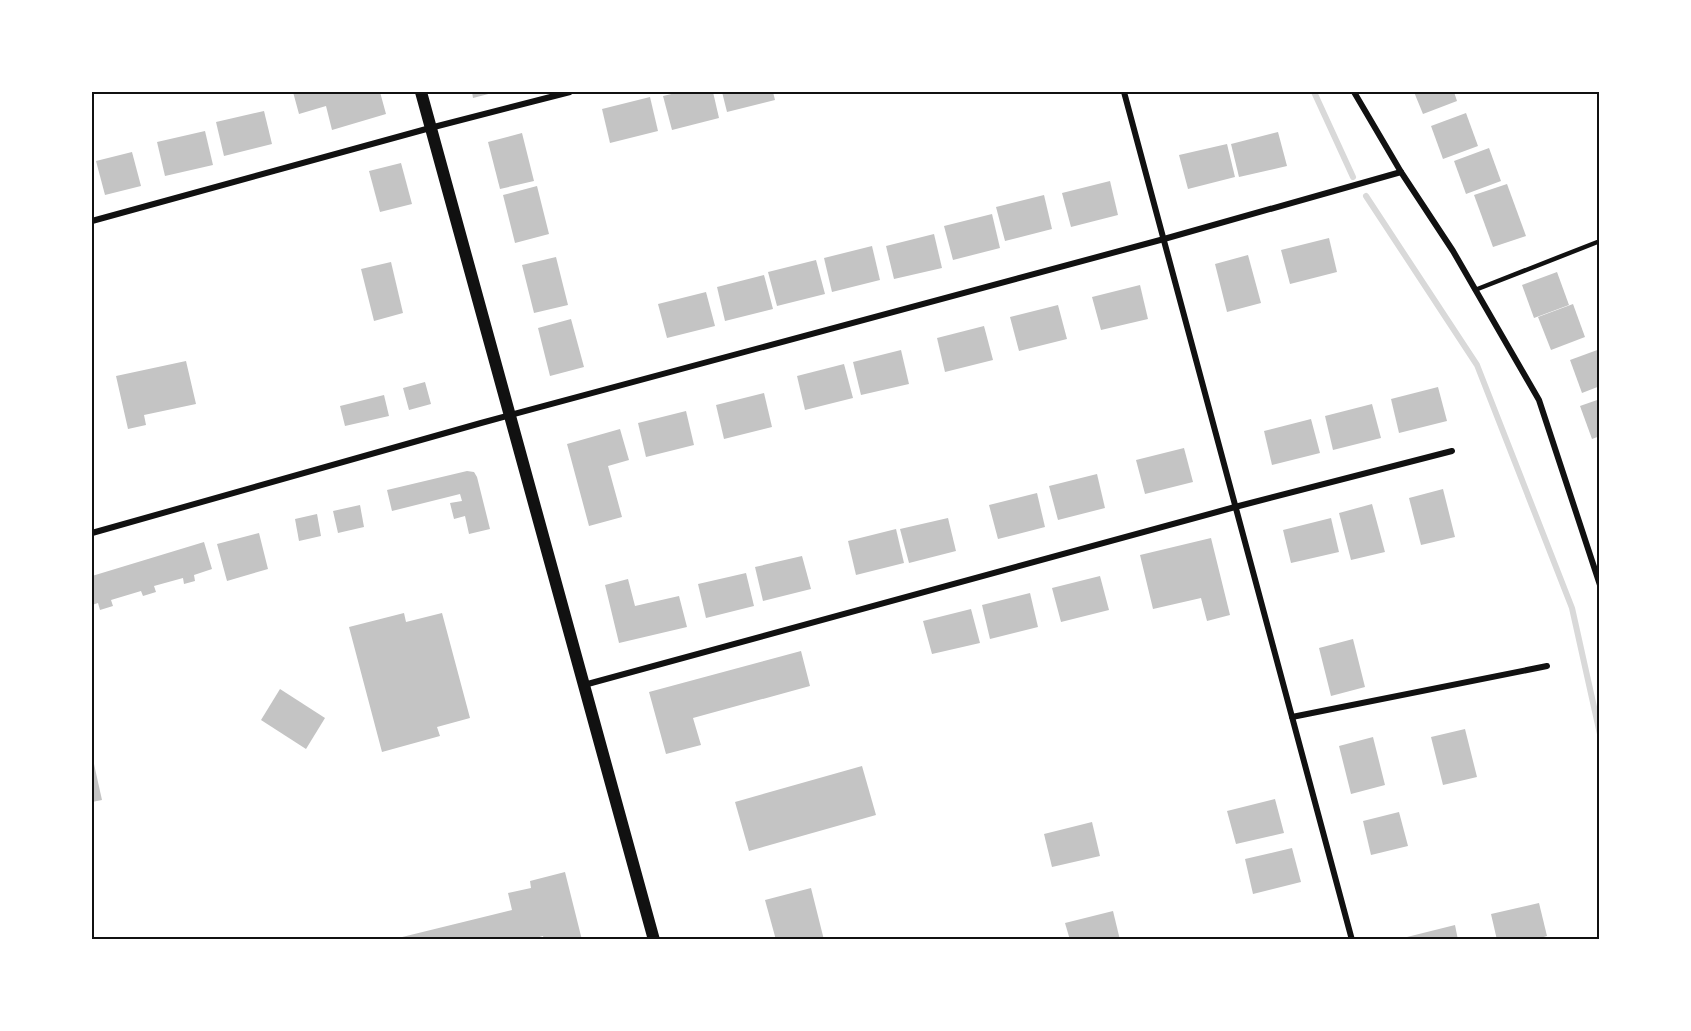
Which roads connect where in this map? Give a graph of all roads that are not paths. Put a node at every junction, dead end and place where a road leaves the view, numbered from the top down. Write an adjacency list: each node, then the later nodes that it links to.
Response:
1 (421, 92): 5 (main road)
2 (570, 92): 5 (street)
3 (1124, 92): 8 (street)
4 (1354, 92): 6 (street)
5 (430, 128): 7 (street); 11 (main road)
6 (1401, 172): 8 (street); 10 (street)
7 (92, 221)
8 (1164, 239): 11 (street); 13 (street)
9 (1599, 241): 10 (lane)
10 (1475, 290): 15 (street)
11 (510, 416): 14 (street); 17 (main road)
12 (1452, 451): 13 (street)
13 (1235, 507): 17 (street); 18 (street)
14 (92, 533)
15 (1599, 585)
16 (1547, 666): 18 (street)
17 (584, 685): 19 (main road)
18 (1292, 717): 20 (street)
19 (654, 939)
20 (1352, 939)

